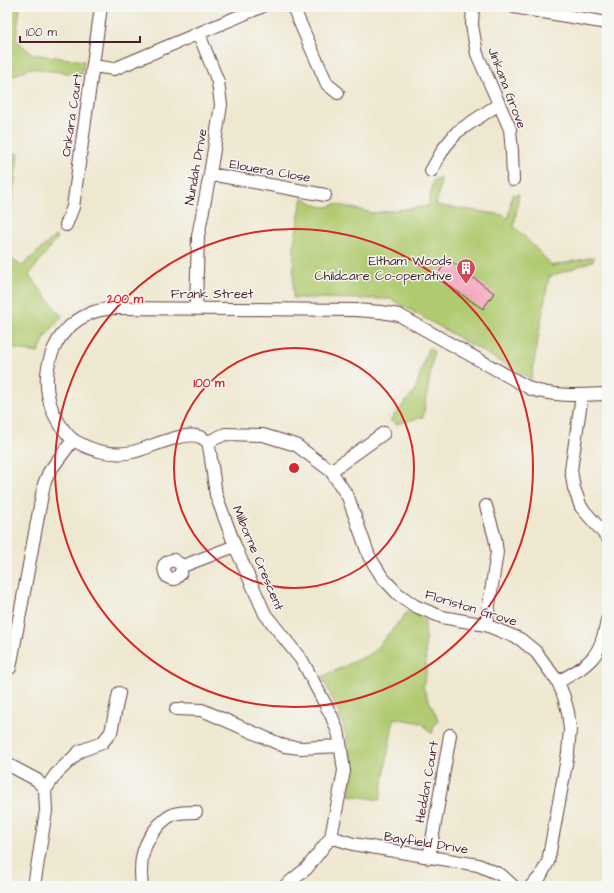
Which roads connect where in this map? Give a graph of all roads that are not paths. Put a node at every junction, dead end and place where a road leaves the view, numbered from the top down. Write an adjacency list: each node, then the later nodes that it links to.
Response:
1 (101, 7): 9 (street, Onkara Court)
2 (261, 7): 8 (street)
3 (293, 7): 10 (street)
4 (473, 7): 11 (street, Jinkana Grove)
5 (514, 7): 6 (street)
6 (535, 9): 7 (street)
7 (607, 23)
8 (199, 34): 9 (street); 13 (street, Nundah Drive)
9 (93, 66): 16 (street, Onkara Court)
10 (338, 93)
11 (499, 104): 12 (street); 14 (street, Jinkana Grove)
12 (431, 171)
13 (210, 174): 15 (street, Elouera Close); 17 (street, Nundah Drive)
14 (513, 180)
15 (325, 195)
16 (66, 226)
17 (196, 308): 19 (street, Frank Street); 21 (street, Frank Street)
18 (607, 394): 19 (street, Frank Street)
19 (582, 395): 25 (street)
20 (384, 432): 23 (street)
21 (73, 440): 22 (street, Frank Street); 30 (street)
22 (208, 442): 23 (street, Floriston Grove); 26 (street, Milborne Crescent)
23 (331, 471): 28 (street, Floriston Grove)
24 (486, 506): 28 (street)
25 (607, 537)
26 (235, 546): 27 (street); 35 (street, Milborne Crescent)
27 (183, 566)
28 (486, 625): 31 (street, Floriston Grove)
29 (606, 627): 31 (street)
30 (10, 668)
31 (558, 682): 45 (street, Floriston Grove)
32 (119, 693): 37 (street)
33 (176, 709): 35 (street)
34 (450, 736): 40 (street, Heddon Court)
35 (340, 746): 39 (street, Milborne Crescent)
36 (7, 764): 37 (street)
37 (44, 790): 41 (street)
38 (196, 812): 42 (street)
39 (330, 837): 40 (street, Bayfield Drive); 43 (street, Milborne Crescent)
40 (429, 858): 44 (street, Bayfield Drive)
41 (34, 886)
42 (142, 886)
43 (284, 886)
44 (513, 886)
45 (531, 886)

